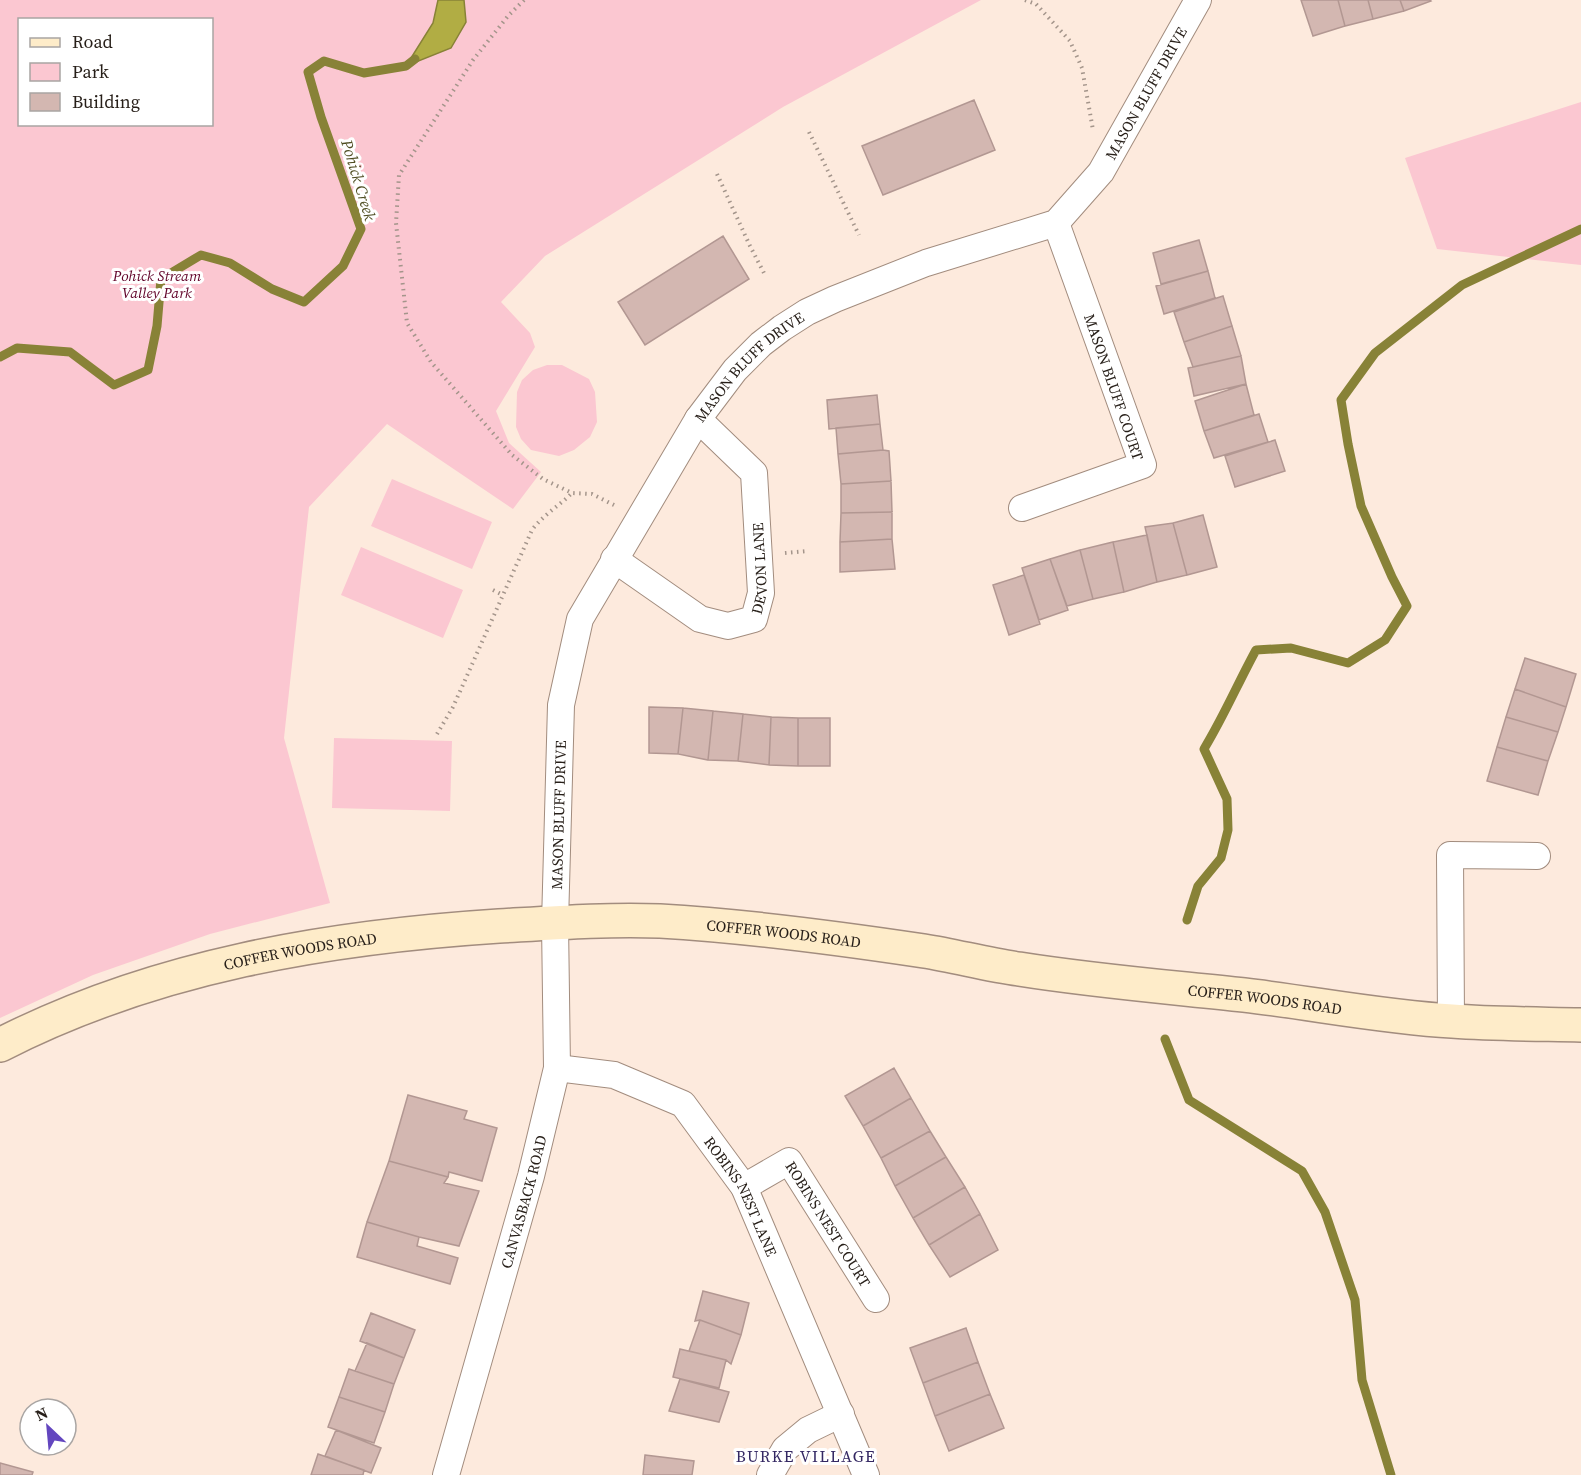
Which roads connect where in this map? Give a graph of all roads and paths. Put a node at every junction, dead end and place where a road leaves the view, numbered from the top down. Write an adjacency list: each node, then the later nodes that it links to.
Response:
1 (524, 0): 11 (path)
2 (1025, 0): 5 (path)
3 (1198, 0): 5 (street, MASON BLUFF DRIVE)
4 (809, 132): 8 (path)
5 (1101, 172): 7 (street, MASON BLUFF DRIVE)
6 (717, 174): 9 (path)
7 (1056, 223): 10 (street, MASON BLUFF DRIVE); 13 (street, MASON BLUFF COURT)
8 (859, 235)
9 (765, 275)
10 (698, 419): 16 (street, MASON BLUFF DRIVE); 16 (street, DEVON LANE)
11 (572, 493): 12 (path); 18 (path)
12 (610, 503)
13 (1022, 508)
14 (808, 551): 15 (path)
15 (774, 554)
16 (614, 559): 21 (street, MASON BLUFF DRIVE)
17 (492, 590): 18 (path)
18 (503, 595): 19 (path)
19 (437, 734)
20 (1537, 856): 22 (street)
21 (555, 923): 22 (street, COFFER WOODS ROAD); 24 (street, COFFER WOODS ROAD); 25 (street, CANVASBACK ROAD)
22 (1451, 1021): 23 (street, COFFER WOODS ROAD)
23 (1581, 1025)
24 (0, 1045)
25 (557, 1068): 26 (street, ROBINS NEST LANE); 29 (street, CANVASBACK ROAD)
26 (744, 1187): 27 (street, ROBINS NEST COURT); 28 (street, ROBINS NEST LANE)
27 (876, 1299)
28 (841, 1414): 30 (street); 31 (street, ROBINS NEST LANE)
29 (446, 1475)
30 (770, 1475)
31 (866, 1475)

